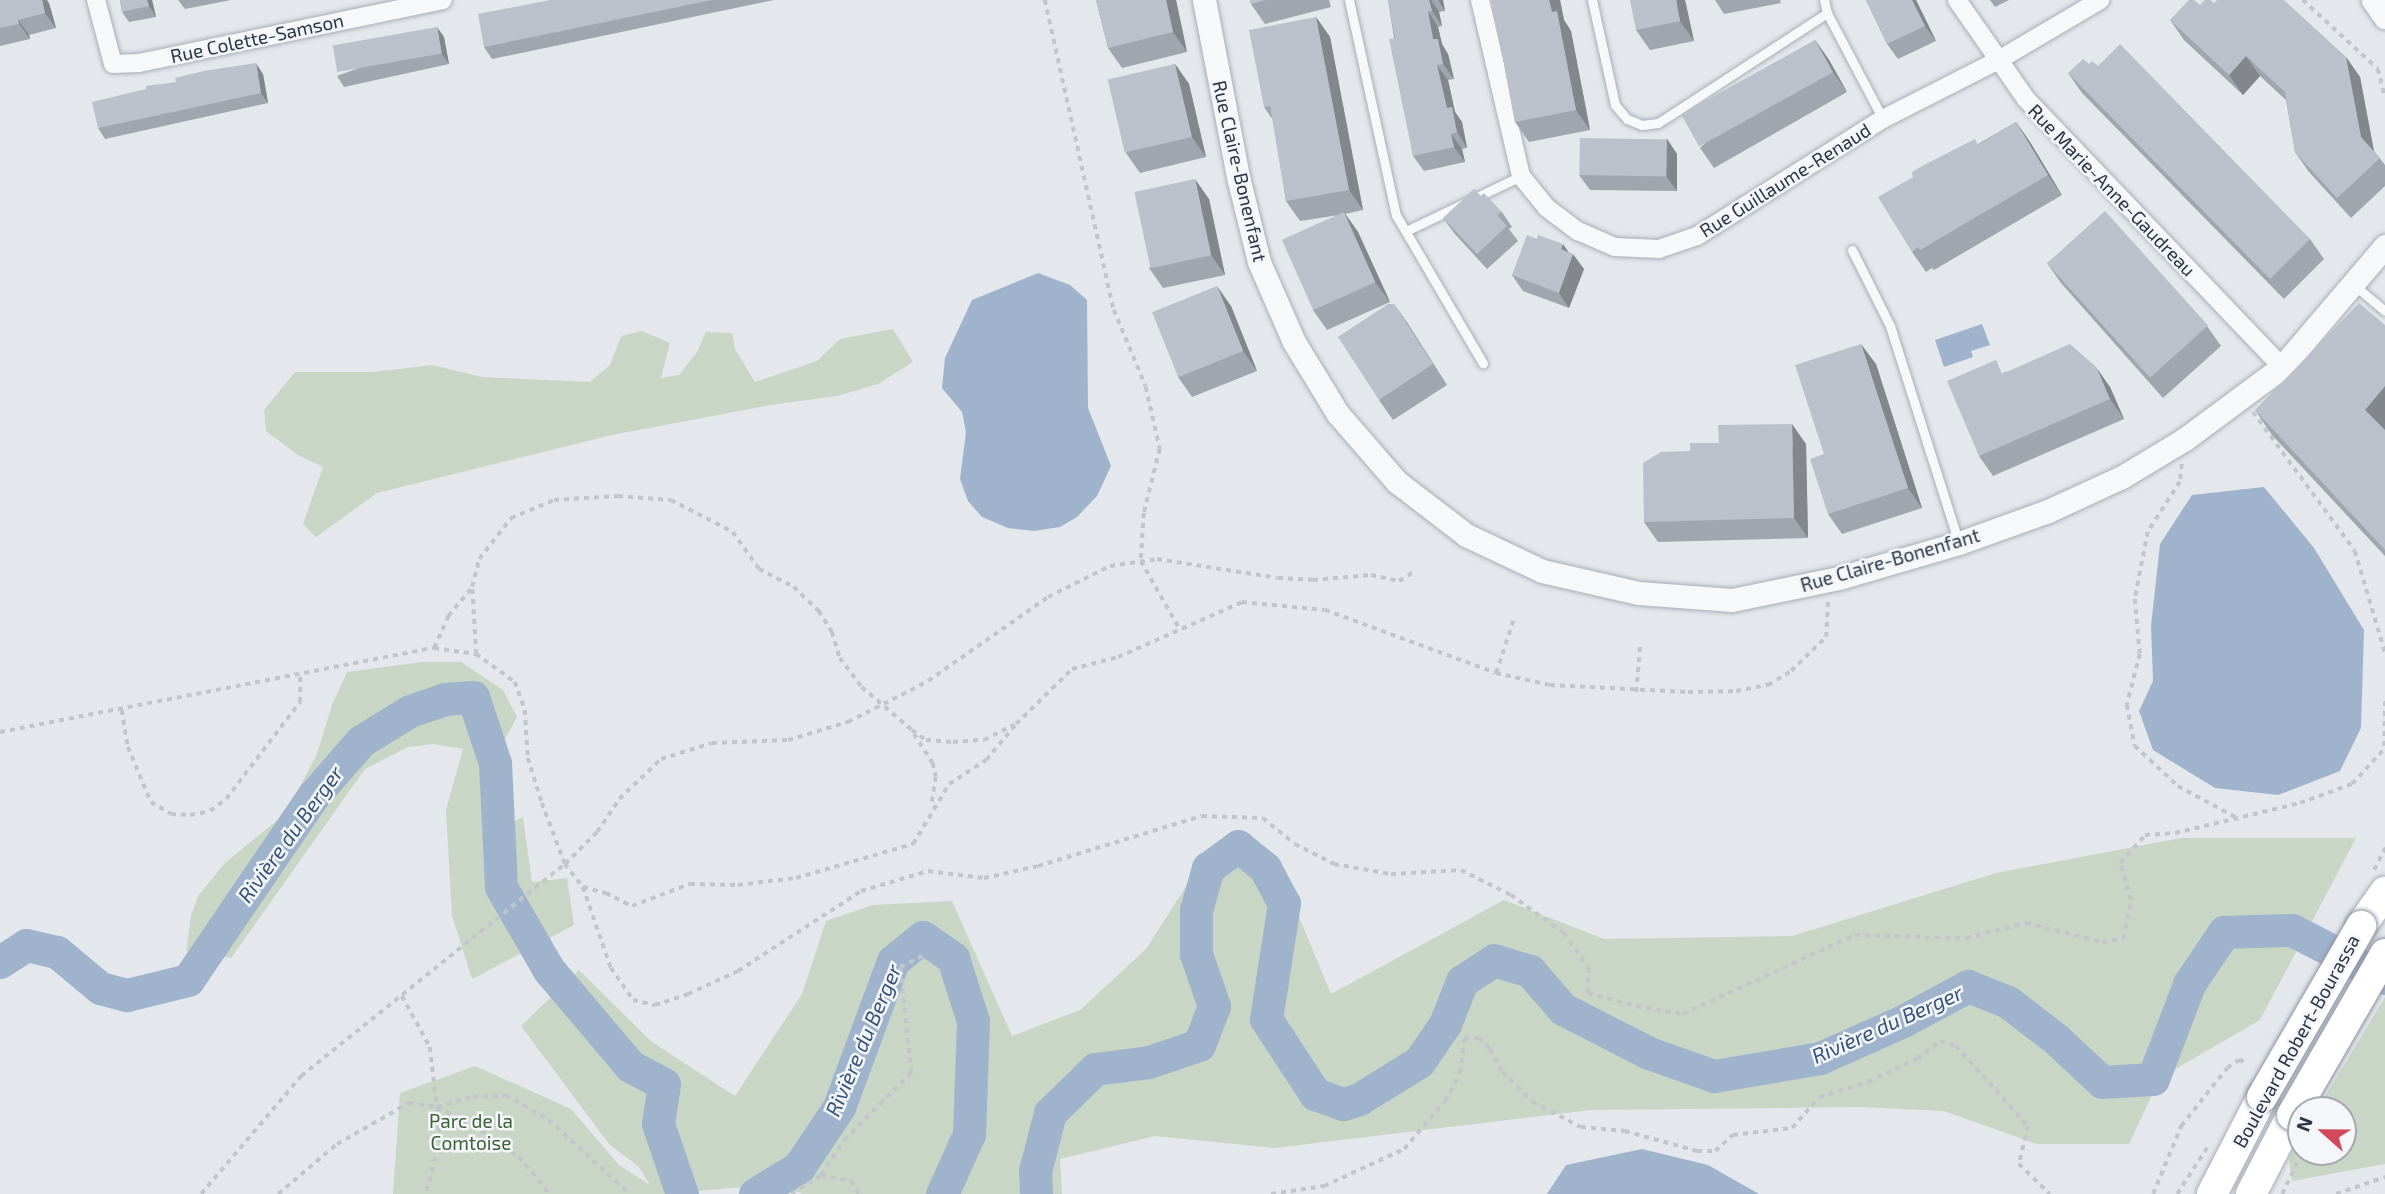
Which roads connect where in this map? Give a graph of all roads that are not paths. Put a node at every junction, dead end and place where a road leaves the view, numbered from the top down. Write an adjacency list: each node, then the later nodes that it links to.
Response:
1 (96, 0): 15 (street)
2 (431, 0): 15 (street)
3 (443, 0): 15 (street, Rue Colette-Samson)
4 (1204, 0): 25 (street, Rue Claire-Bonenfant)
5 (1349, 0): 18 (lane)
6 (1480, 0): 17 (street, Rue Guillaume-Renaud)
7 (1592, 0): 12 (lane)
8 (1824, 0): 12 (lane)
9 (1957, 0): 14 (street, Rue Marie-Anne-Gaudreau)
10 (2100, 0): 14 (street, Rue Guillaume-Renaud)
11 (2373, 0): 13 (street)
12 (1827, 13): 16 (lane)
13 (2385, 16)
14 (1997, 61): 16 (street, Rue Guillaume-Renaud); 24 (street, Rue Marie-Anne-Gaudreau)
15 (113, 64)
16 (1883, 119): 17 (street, Rue Guillaume-Renaud)
17 (1521, 176): 18 (lane)
18 (1406, 231): 23 (lane)
19 (2384, 246): 21 (street, Rue Claire-Bonenfant)
20 (1852, 250): 25 (lane)
21 (2353, 284): 22 (lane); 24 (street, Rue Claire-Bonenfant)
22 (2385, 312)
23 (1483, 363)
24 (2282, 368): 25 (street, Rue Claire-Bonenfant)
25 (1959, 542)
26 (2385, 892): 28 (highway, Boulevard Robert-Bourassa, bridge)
27 (2385, 954): 29 (highway, Boulevard Robert-Bourassa, bridge)
28 (2212, 1194)
29 (2251, 1194)

